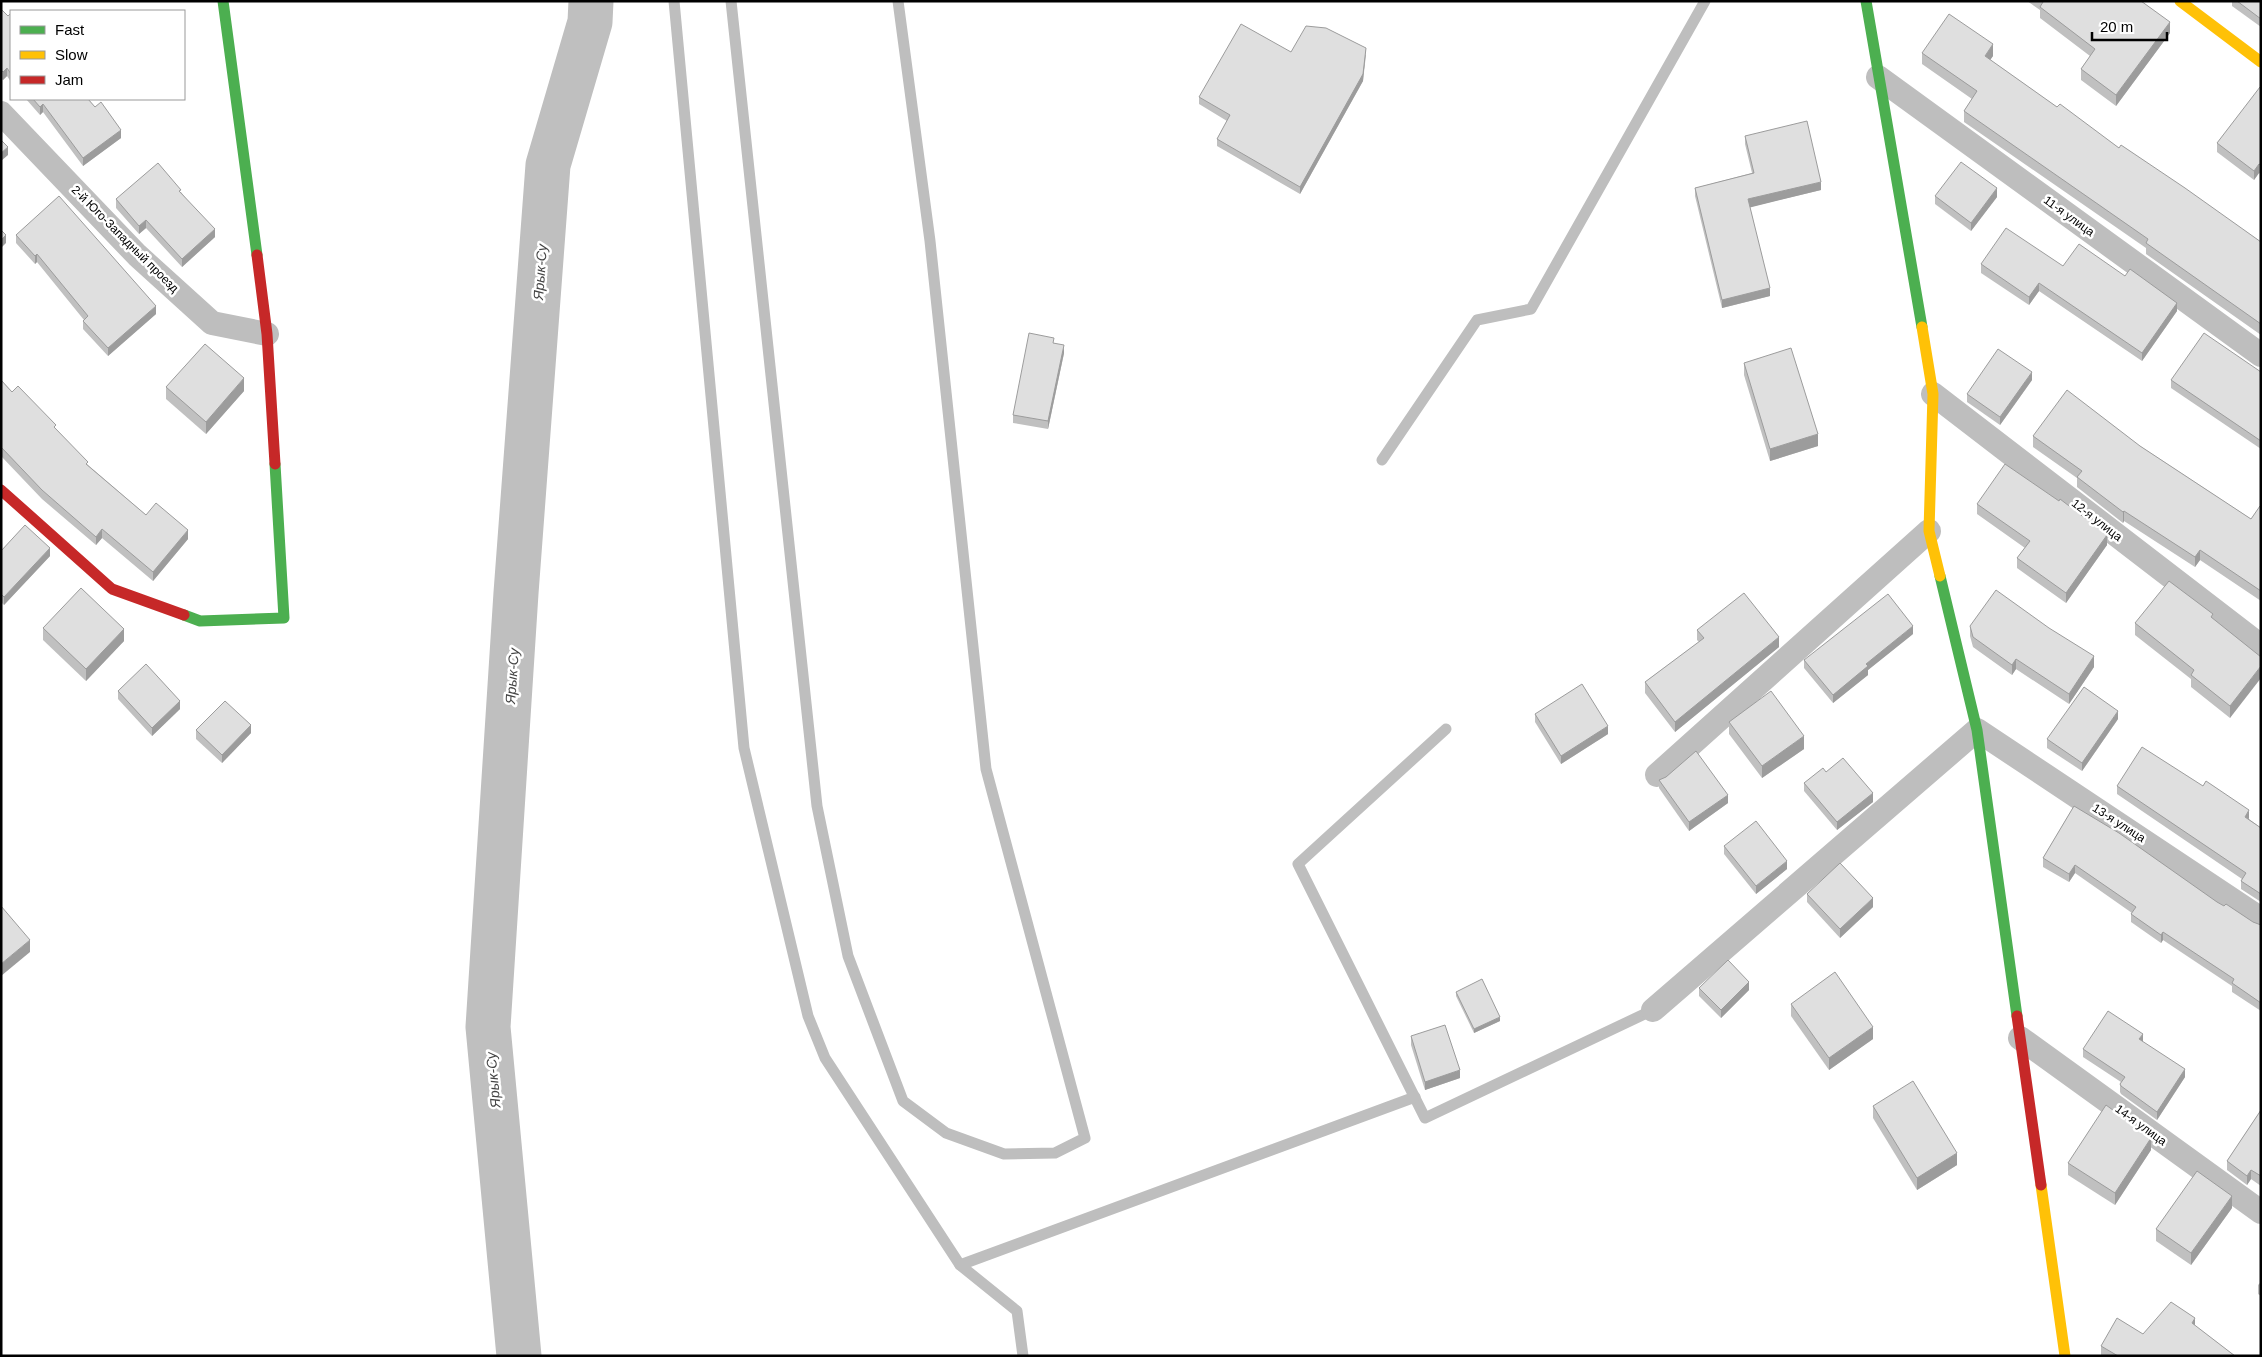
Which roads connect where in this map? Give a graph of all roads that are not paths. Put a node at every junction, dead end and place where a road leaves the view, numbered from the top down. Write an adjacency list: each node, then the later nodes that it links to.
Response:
1 (223, 1): 11 (street)
2 (674, 1): 26 (lane)
3 (731, 1): 4 (lane)
4 (898, 1)
5 (1706, 1): 14 (lane)
6 (1866, 1): 9 (street)
7 (2180, 1): 8 (street)
8 (2261, 62)
9 (1878, 77): 12 (street, 11-я улица); 13 (street)
10 (1, 113): 11 (street, 2-й Юго-Западный проезд)
11 (267, 334): 15 (street)
12 (2261, 355)
13 (1933, 394): 16 (street); 17 (street, 12-я улица)
14 (1382, 460)
15 (1, 490)
16 (1929, 531): 19 (street); 20 (street)
17 (2261, 646)
18 (1446, 729): 24 (lane)
19 (1977, 730): 21 (street, 13-я улица); 22 (street); 23 (street)
20 (1657, 776)
21 (2261, 919)
22 (1654, 1010): 24 (lane)
23 (2020, 1038): 25 (street, 14-я улица); 27 (street)
24 (1415, 1097): 26 (lane)
25 (2261, 1212)
26 (960, 1265): 28 (lane)
27 (2067, 1354)
28 (1023, 1356)

